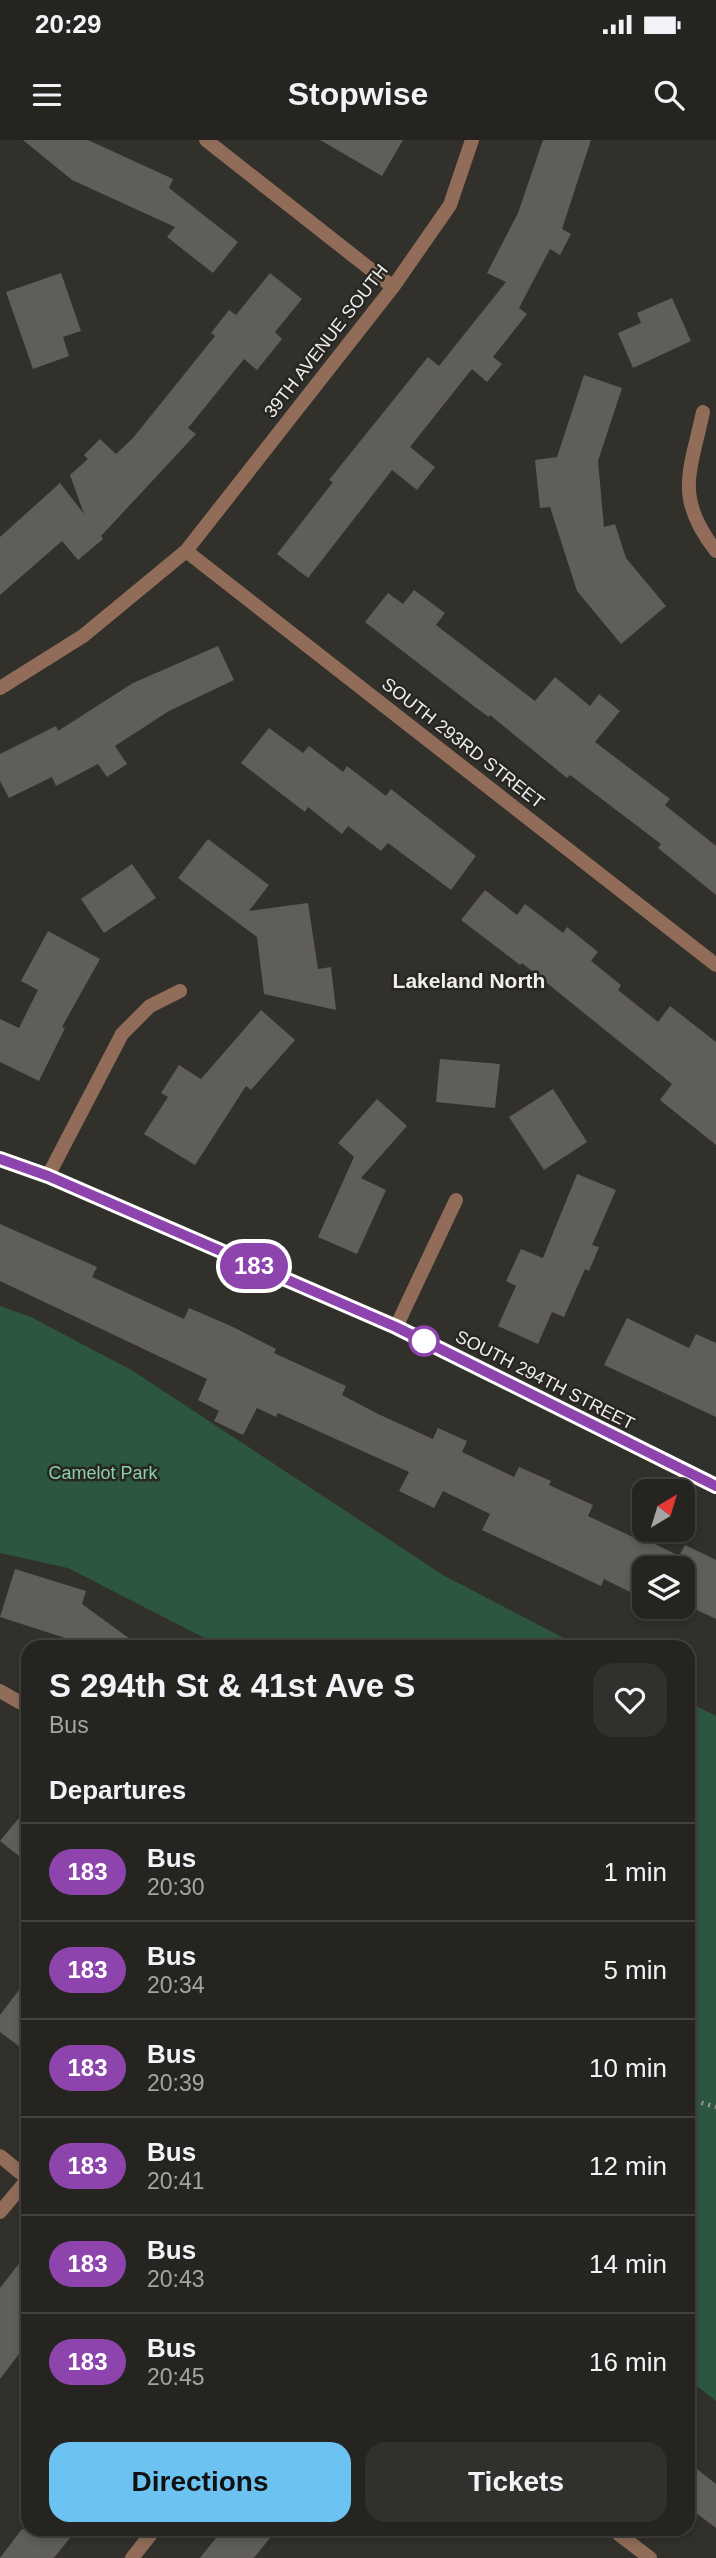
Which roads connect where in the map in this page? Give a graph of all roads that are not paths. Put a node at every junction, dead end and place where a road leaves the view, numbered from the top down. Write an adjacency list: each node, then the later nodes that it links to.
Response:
1 (206, 140): 3 (street)
2 (472, 140): 3 (street, 39TH AVENUE SOUTH)
3 (393, 288): 5 (street, 39TH AVENUE SOUTH)
4 (703, 412): 6 (street)
5 (186, 551): 7 (street, 39TH AVENUE SOUTH); 8 (street, SOUTH 293RD STREET)
6 (716, 551)
7 (0, 688)
8 (716, 965)
9 (180, 991): 11 (street)
10 (0, 1159): 11 (street)
11 (48, 1176): 13 (street, SOUTH 294TH STREET)
12 (456, 1200): 13 (street)
13 (396, 1327): 14 (street, SOUTH 294TH STREET)
14 (716, 1486)
15 (0, 1691): 16 (street)
16 (21, 1703)
17 (0, 2156): 18 (street)
18 (21, 2173)
19 (21, 2187): 20 (street)
20 (0, 2212)
21 (149, 2536): 23 (street)
22 (621, 2536): 24 (street)
23 (132, 2558)
24 (650, 2558)

